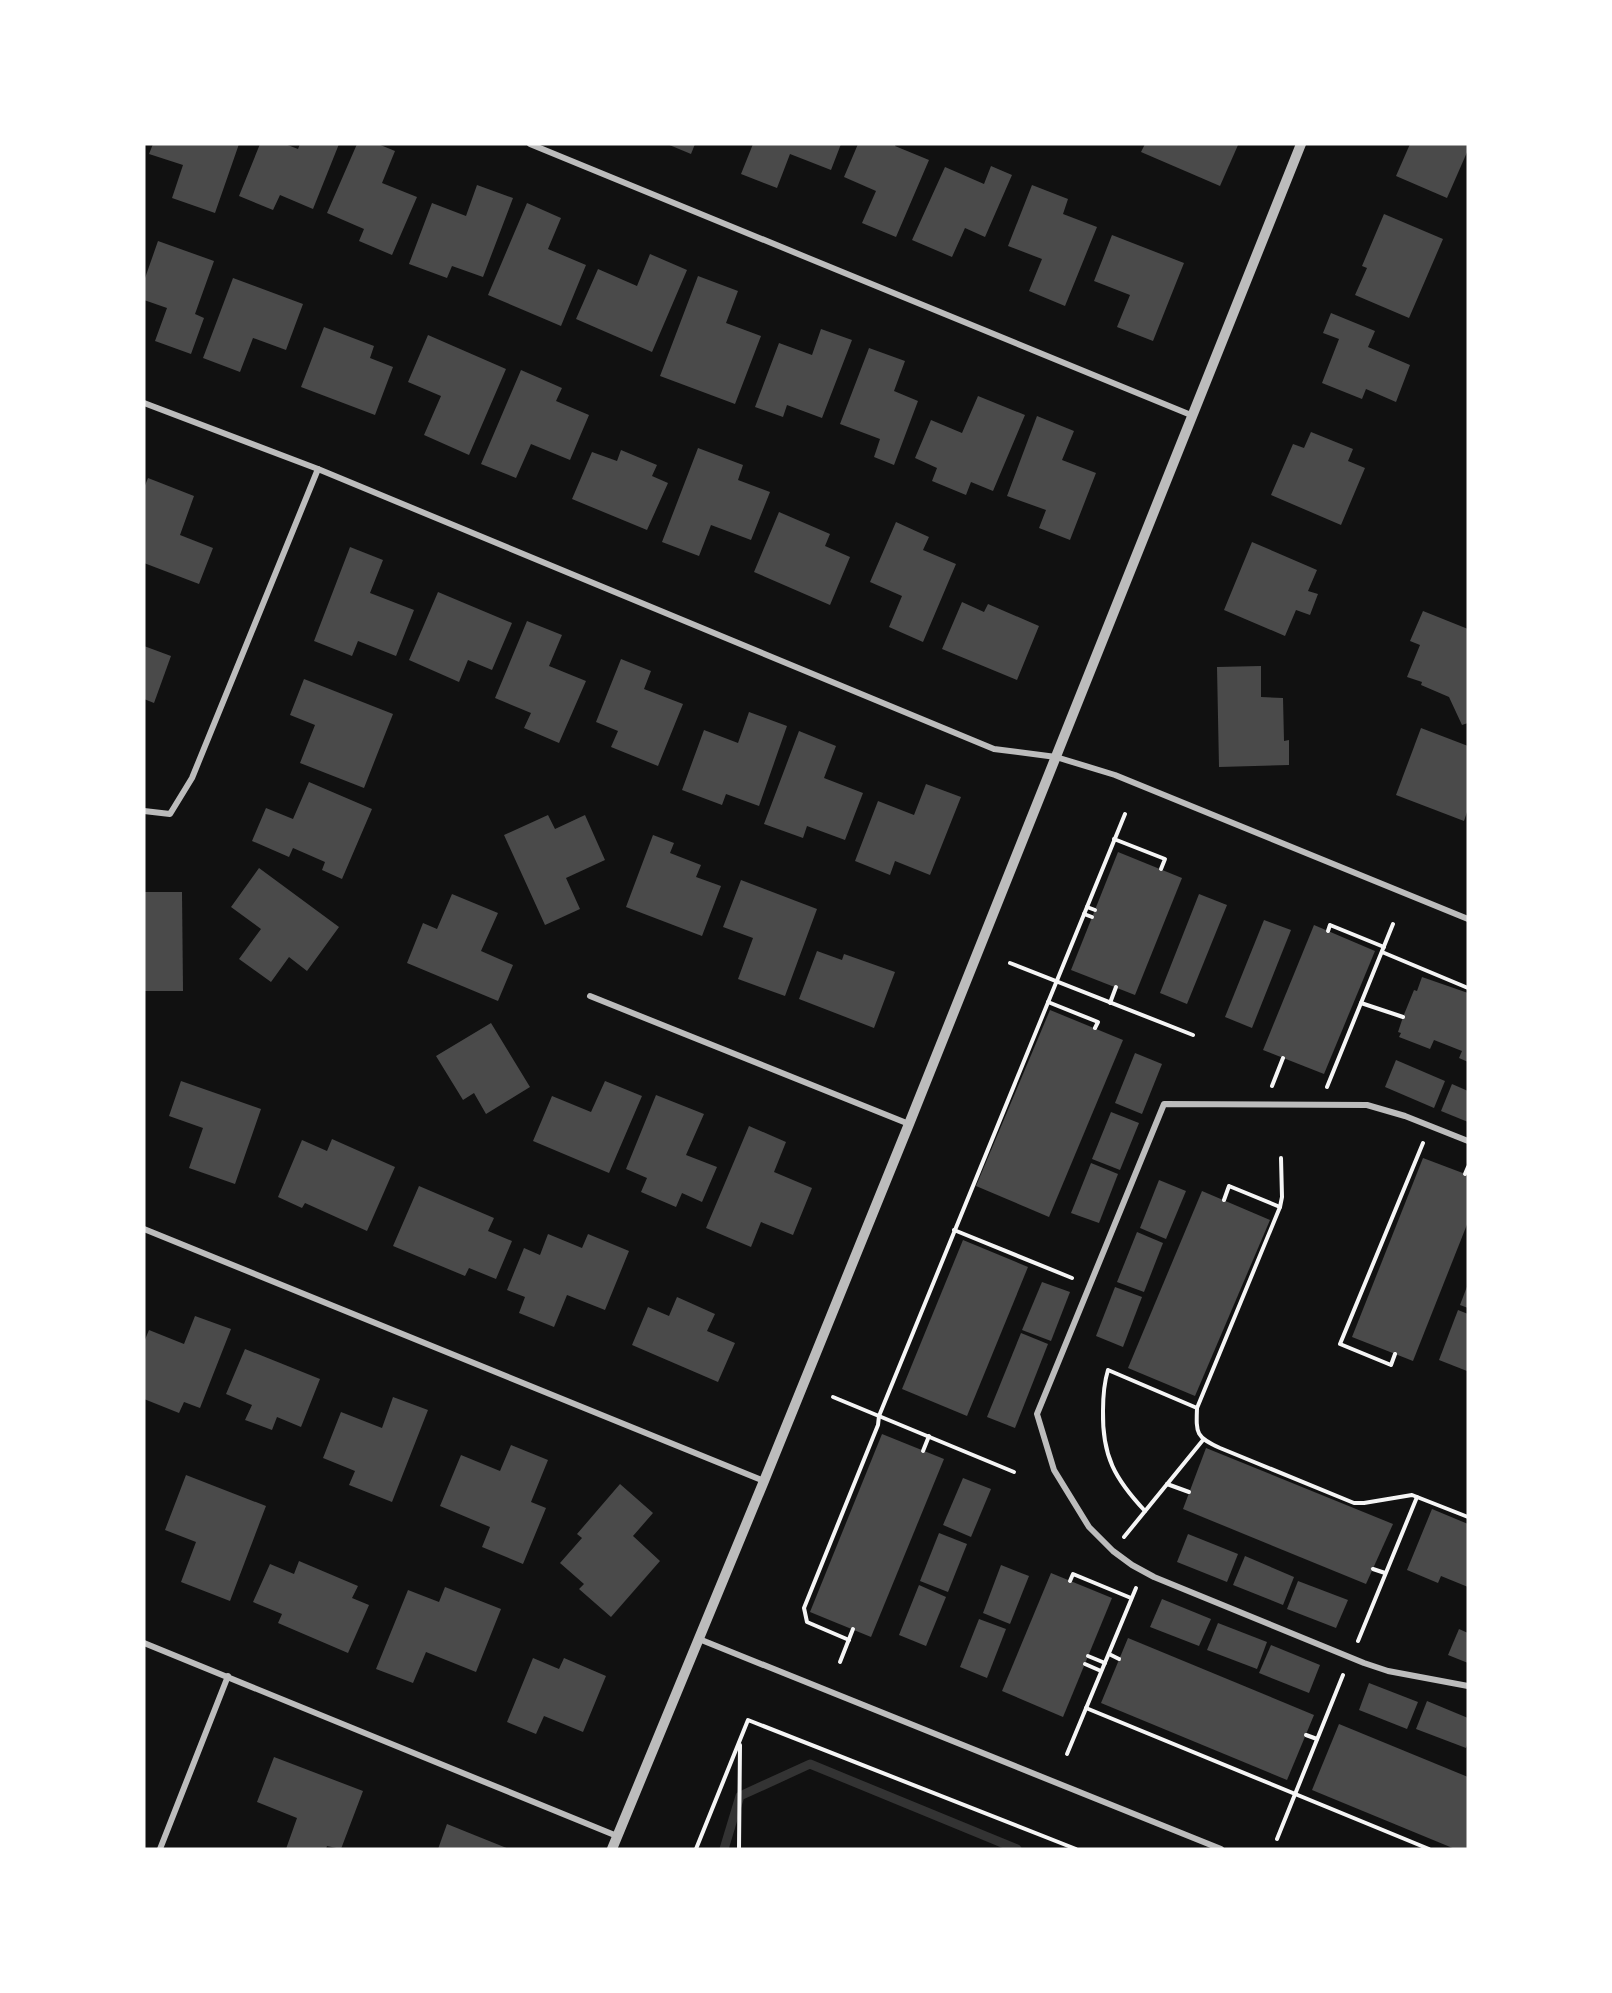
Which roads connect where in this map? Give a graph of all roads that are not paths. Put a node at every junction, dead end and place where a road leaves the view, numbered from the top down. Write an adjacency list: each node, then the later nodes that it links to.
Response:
1 (530, 144): 4 (street)
2 (1301, 144): 4 (street)
3 (144, 403): 5 (street)
4 (1191, 415): 6 (street)
5 (318, 469): 6 (street); 7 (street)
6 (1056, 757): 8 (street); 10 (street)
7 (144, 811)
8 (1468, 919)
9 (590, 996): 10 (street)
10 (909, 1124): 13 (street)
11 (1468, 1141): 17 (street)
12 (144, 1229): 13 (street)
13 (764, 1481): 14 (street)
14 (699, 1639): 18 (street); 21 (street)
15 (144, 1643): 16 (street)
16 (228, 1676): 18 (street); 19 (street)
17 (1468, 1686)
18 (617, 1836): 20 (street)
19 (160, 1849)
20 (612, 1849)
21 (1221, 1849)

